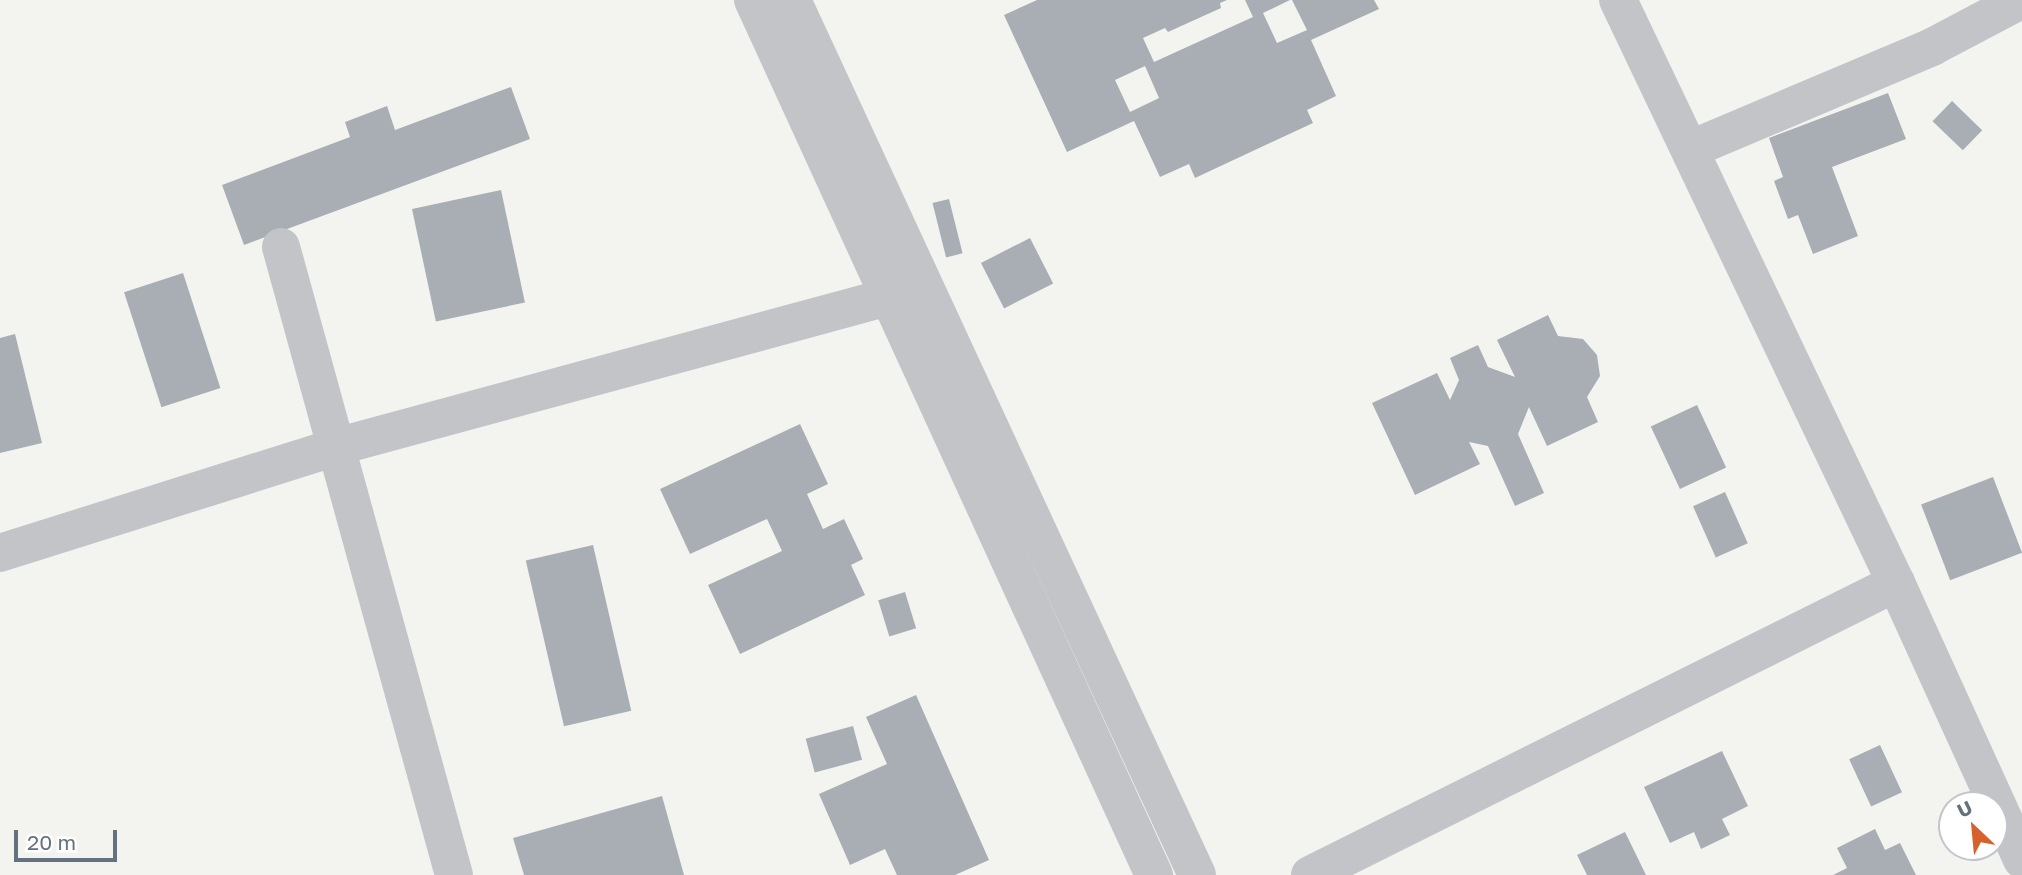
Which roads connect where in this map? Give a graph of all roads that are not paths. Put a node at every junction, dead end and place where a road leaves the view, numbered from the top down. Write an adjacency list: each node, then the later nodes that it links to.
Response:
1 (753, 0): 8 (street)
2 (792, 0): 7 (street)
3 (1618, 0): 5 (street)
4 (2021, 0): 5 (street)
5 (1691, 149): 11 (street)
6 (281, 247): 9 (street)
7 (922, 280): 8 (street); 15 (street)
8 (887, 297): 9 (street); 14 (street)
9 (339, 446): 10 (street); 13 (street)
10 (0, 553)
11 (1896, 583): 12 (street); 16 (street)
12 (2022, 860)
13 (454, 875)
14 (1154, 875)
15 (1196, 875)
16 (1310, 875)

